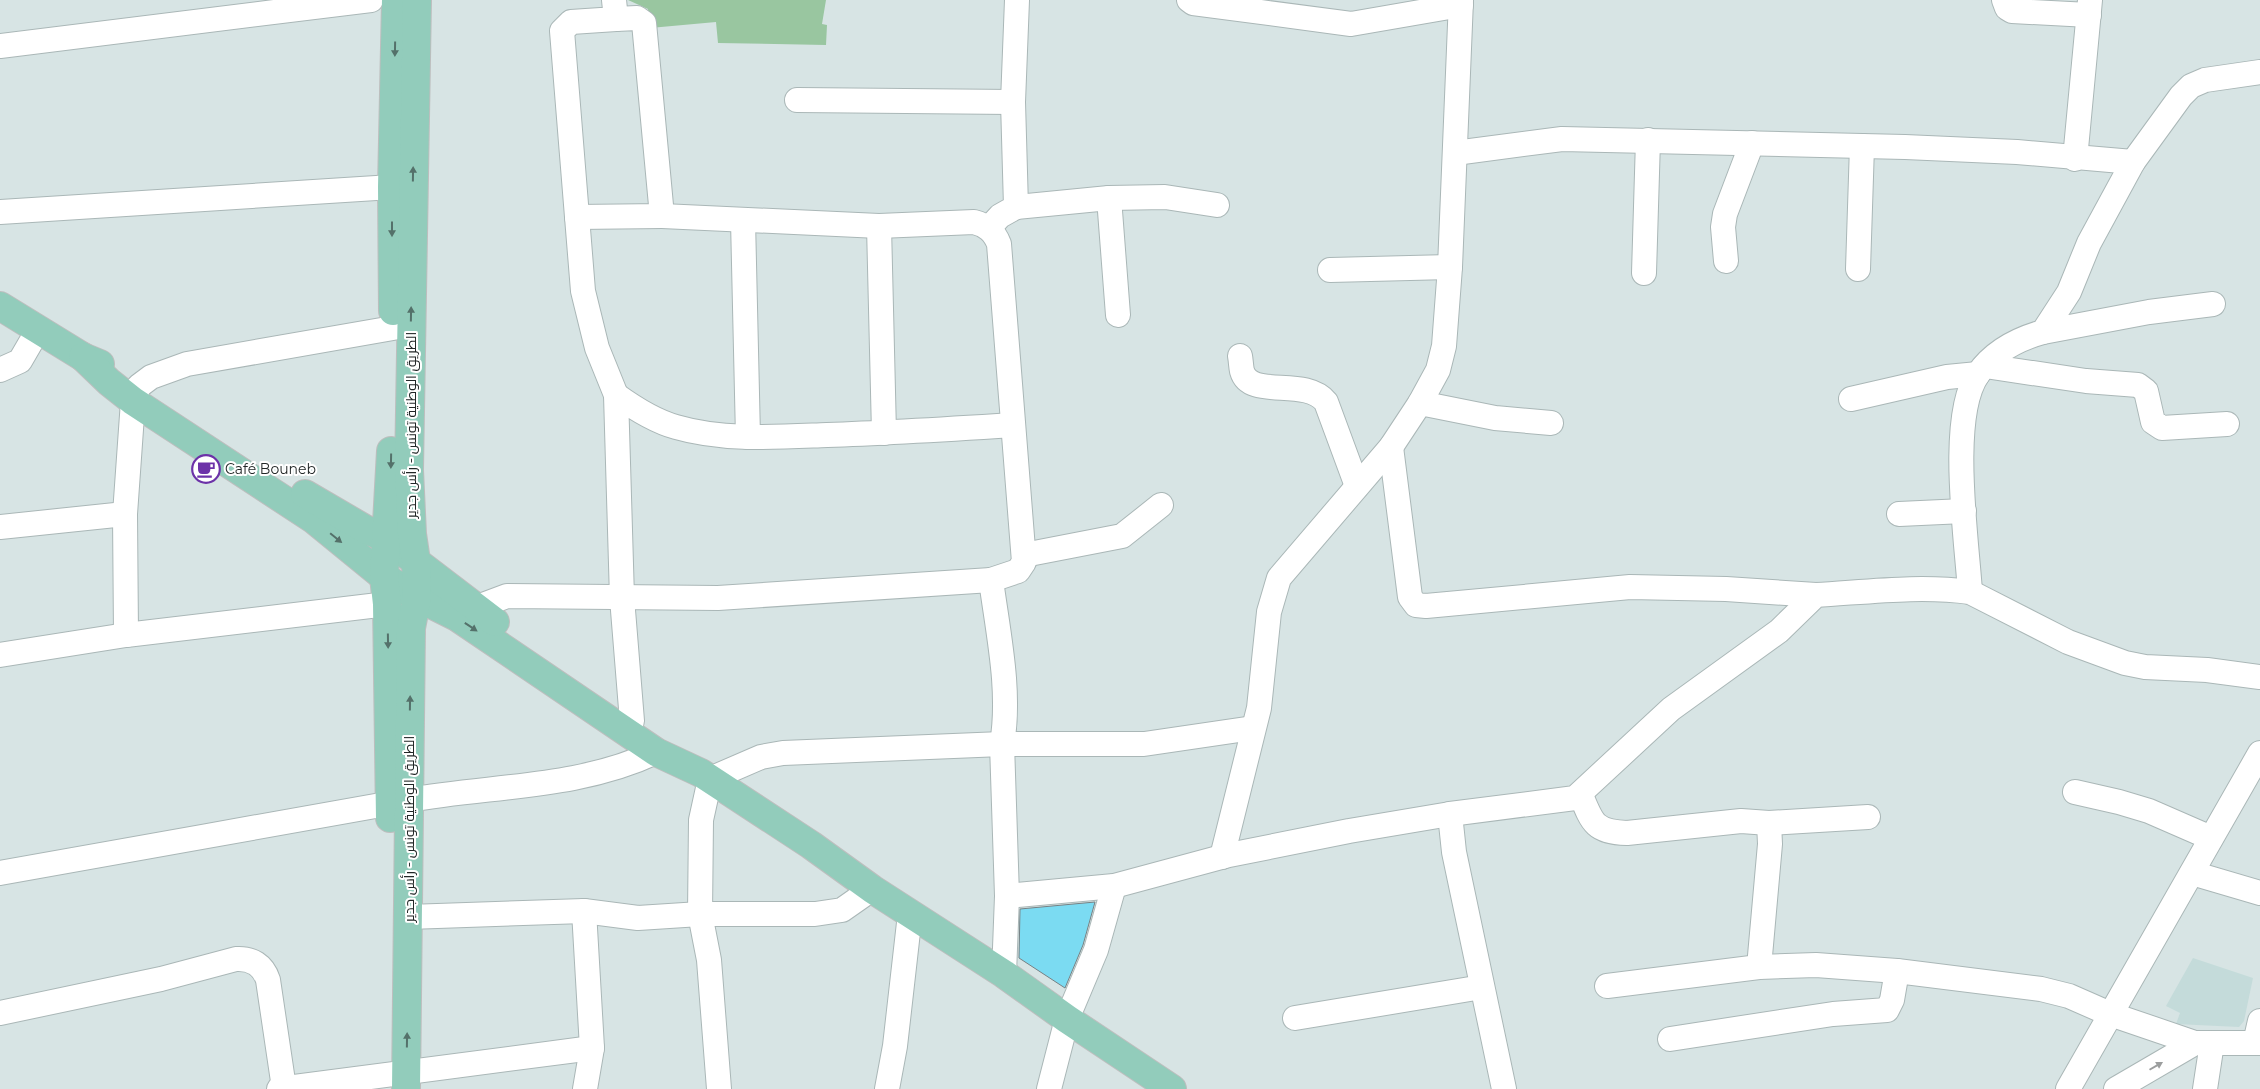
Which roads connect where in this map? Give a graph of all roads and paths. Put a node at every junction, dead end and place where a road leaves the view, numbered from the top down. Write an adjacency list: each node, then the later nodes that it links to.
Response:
1 (371, 0): 10 (street)
2 (396, 0): 20 (main road, الطريق الوطنية تونس - رأس جدير, one-way to 20)
3 (417, 0): 62 (main road, الطريق الوطنية تونس - رأس جدير, one-way to 3)
4 (1016, 0): 13 (street)
5 (1190, 0): 7 (street)
6 (2004, 0): 8 (street)
7 (1461, 2): 17 (street)
8 (2089, 7): 18 (street)
9 (615, 10): 25 (street); 26 (street)
10 (0, 46)
11 (2260, 72): 19 (street)
12 (797, 100): 13 (street)
13 (1013, 102): 23 (street)
14 (1648, 140): 15 (street); 17 (street); 34 (street)
15 (1752, 143): 16 (street); 30 (street)
16 (1862, 146): 18 (street); 32 (street)
17 (1455, 154): 31 (street)
18 (2075, 158): 19 (street)
19 (2133, 162): 40 (street)
20 (392, 187): 24 (street); 38 (main road, الطريق الوطنية تونس - رأس جدير, one-way to 38)
21 (1109, 198): 22 (street); 23 (street); 37 (street)
22 (1217, 205)
23 (1016, 207): 29 (street)
24 (0, 212)
25 (662, 216): 26 (street); 27 (street)
26 (577, 217): 45 (street)
27 (743, 220): 28 (street); 52 (street)
28 (879, 226): 29 (street); 51 (street)
29 (989, 228): 50 (street)
30 (1726, 261)
31 (1450, 267): 33 (street); 47 (street)
32 (1858, 269)
33 (1330, 270)
34 (1644, 273)
35 (2213, 304): 40 (street)
36 (0, 306): 39 (main road)
37 (1118, 315)
38 (393, 328): 44 (street); 60 (main road, الطريق الوطنية تونس - رأس جدير, one-way to 60)
39 (38, 330): 42 (street); 44 (main road)
40 (2043, 332): 43 (street)
41 (1240, 356): 54 (street)
42 (0, 370)
43 (1981, 370): 46 (street); 49 (street); 56 (street)
44 (136, 394): 57 (street); 60 (main road); 63 (main road, one-way to 63)
45 (616, 395): 52 (street); 68 (street)
46 (1850, 399)
47 (1420, 403): 48 (street); 53 (street)
48 (1551, 423)
49 (2227, 424)
50 (1012, 425): 51 (street); 61 (street)
51 (884, 433): 52 (street)
52 (748, 437)
53 (1391, 447): 54 (street); 66 (street)
54 (1357, 486): 75 (street)
55 (1162, 505): 61 (street)
56 (1964, 511): 58 (street); 65 (street)
57 (126, 514): 59 (street); 71 (street)
58 (1899, 514)
59 (0, 527)
60 (385, 538): 62 (main road); 63 (main road, الطريق الوطنية تونس - رأس جدير)
61 (1024, 555): 64 (street)
62 (416, 561): 67 (main road, الطريق الوطنية تونس - رأس جدير); 70 (main road)
63 (384, 577): 67 (main road); 69 (main road, الطريق الوطنية تونس - رأس جدير)
64 (990, 580): 68 (street); 76 (street)
65 (1970, 592): 66 (street); 73 (street)
66 (1816, 595): 81 (street)
67 (417, 597): 77 (main road, one-way to 77); 82 (main road, الطريق الوطنية تونس - رأس جدير, one-way to 67)
68 (622, 598): 70 (street); 74 (street)
69 (387, 604): 71 (street); 82 (main road, الطريق الوطنية تونس - رأس جدير, one-way to 82)
70 (475, 608): 74 (main road)
71 (126, 635): 72 (street)
72 (0, 655)
73 (2260, 677)
74 (632, 721): 79 (main road)
75 (1253, 728): 76 (street); 87 (street)
76 (1002, 744): 79 (street); 93 (street)
77 (656, 752): 79 (main road); 82 (street)
78 (2260, 753): 86 (street)
79 (706, 776): 91 (main road); 95 (street)
80 (2076, 792): 86 (street)
81 (1581, 795): 83 (street); 85 (street)
82 (400, 802): 88 (street); 97 (main road, الطريق الوطنية تونس - رأس جدير); 111 (main road, الطريق الوطنية تونس - رأس جدير)
83 (1450, 814): 87 (street); 101 (street)
84 (1868, 817): 85 (street)
85 (1769, 823): 98 (street)
86 (2211, 838): 89 (street)
87 (1222, 857): 90 (street)
88 (0, 873)
89 (2192, 873): 92 (street); 104 (street)
90 (1114, 886): 93 (street); 106 (street)
91 (872, 890): 95 (street); 96 (main road)
92 (2260, 893)
93 (1007, 896): 100 (street)
94 (584, 912): 95 (street); 97 (street); 110 (street)
95 (700, 914): 115 (street)
96 (910, 914): 100 (main road); 116 (street)
97 (408, 917): 111 (main road, الطريق الوطنية تونس - رأس جدير, one-way to 97)
98 (1759, 967): 99 (street); 102 (street)
99 (1897, 971): 104 (street); 108 (street)
100 (1004, 974): 106 (main road)
101 (1482, 986): 105 (street); 112 (street)
102 (1607, 986)
103 (0, 1013): 113 (street)
104 (2110, 1014): 109 (street); 119 (street)
105 (1295, 1018)
106 (1067, 1020): 117 (street); 118 (main road)
107 (2258, 1036): 109 (street)
108 (1670, 1039)
109 (2204, 1043): 120 (street, one-way to 109); 121 (street)
110 (592, 1048): 111 (street); 114 (street)
111 (397, 1081): 113 (street)
112 (1502, 1088)
113 (281, 1089)
114 (585, 1089)
115 (719, 1089)
116 (887, 1089)
117 (1049, 1089)
118 (1172, 1089)
119 (2068, 1089)
120 (2116, 1089)
121 (2205, 1089)

